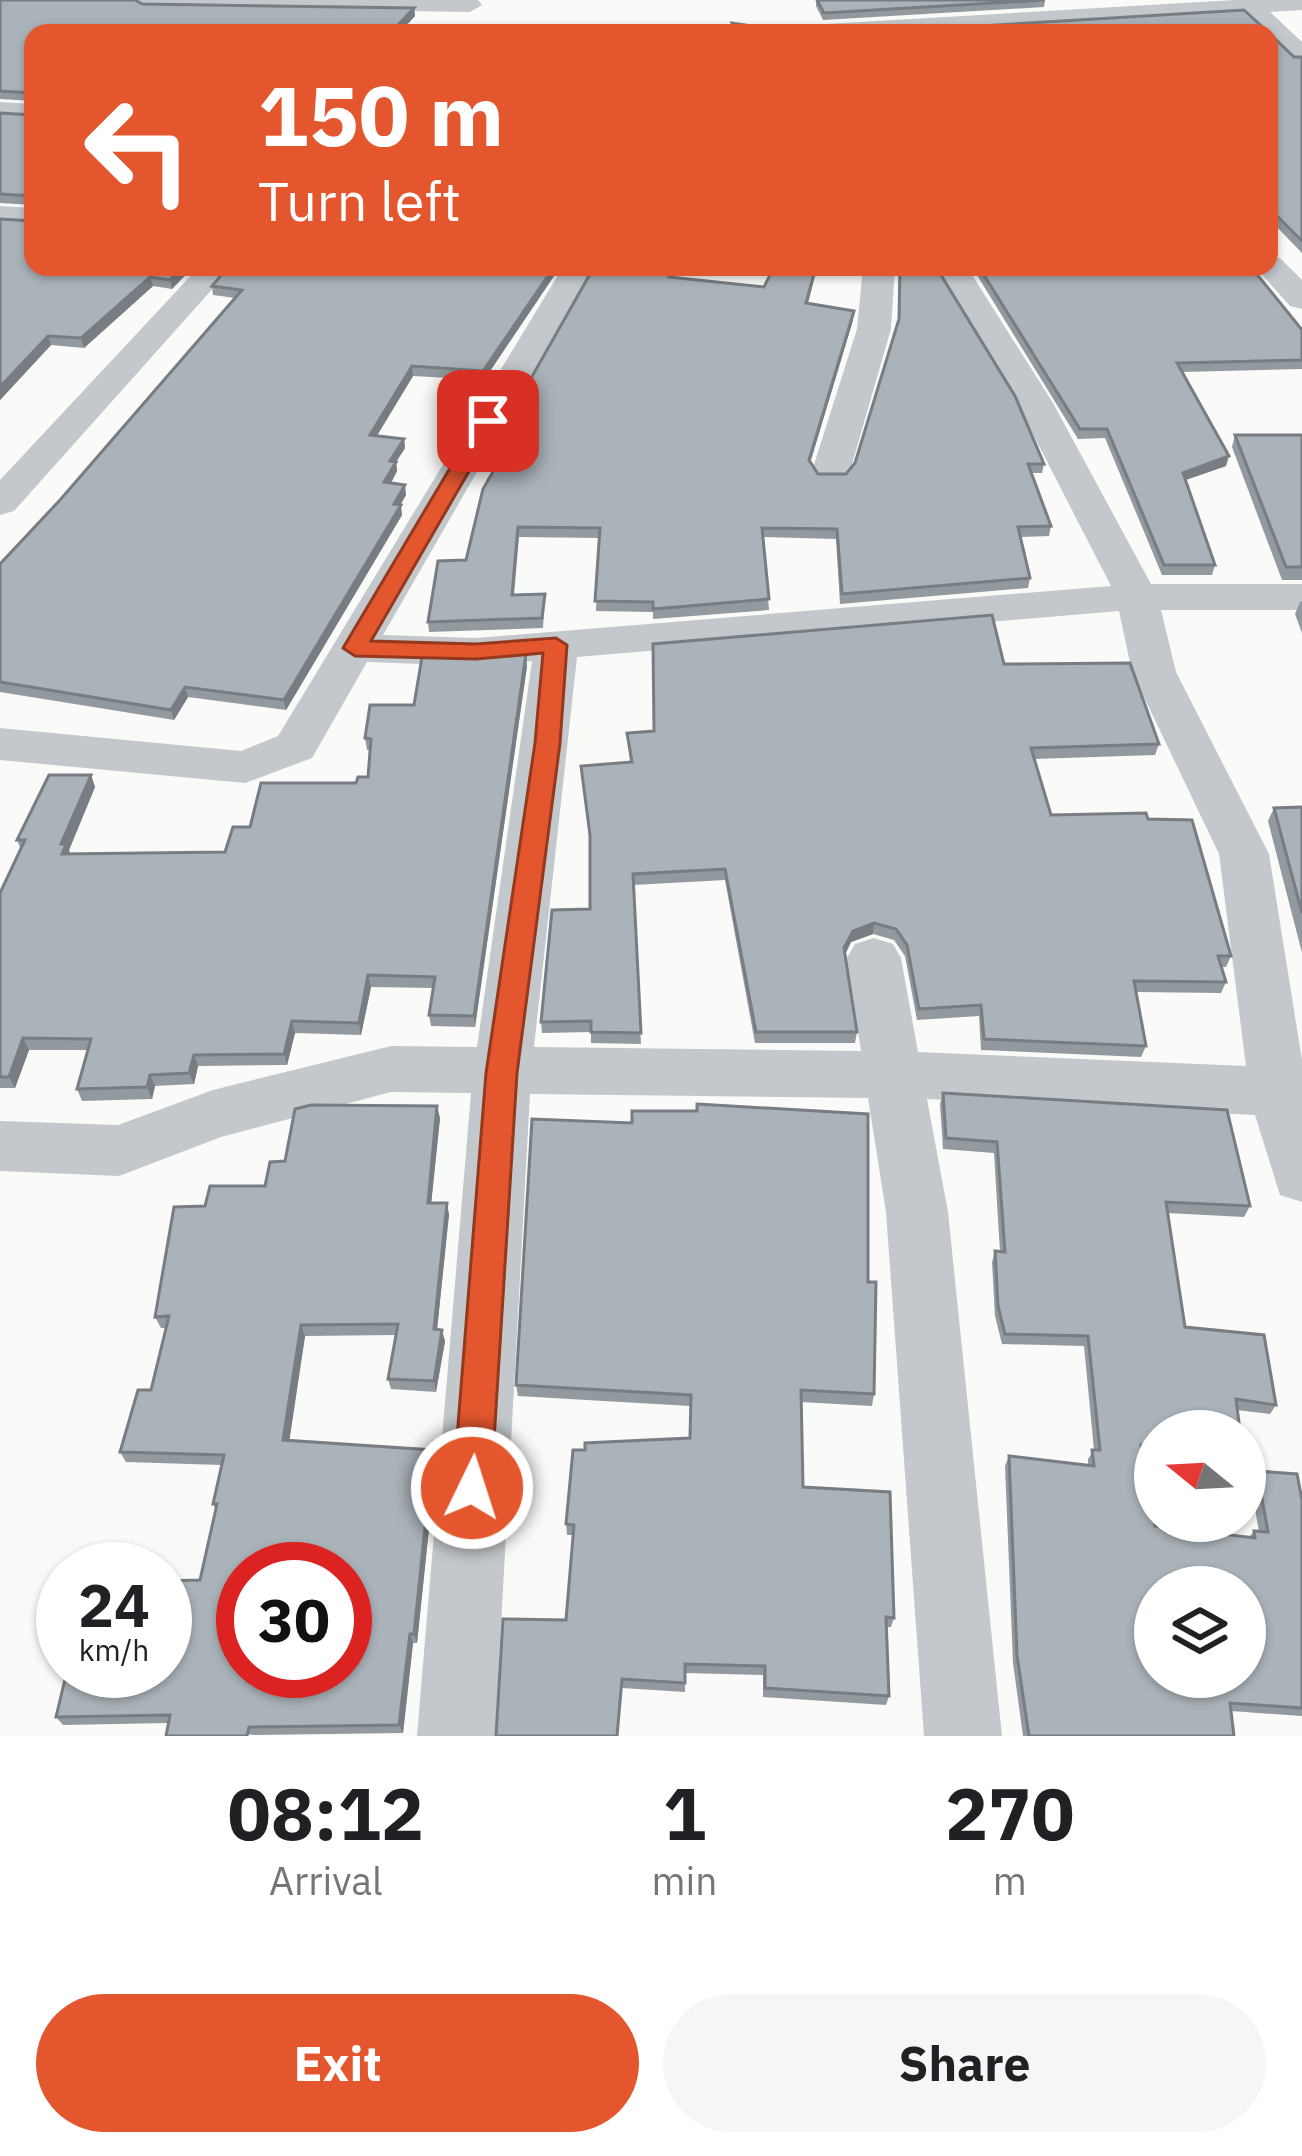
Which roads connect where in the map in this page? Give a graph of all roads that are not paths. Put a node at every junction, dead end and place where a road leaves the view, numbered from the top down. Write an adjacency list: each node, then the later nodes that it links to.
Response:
1 (144, 0): 2 (street)
2 (189, 0): 4 (street)
3 (986, 0): 7 (street)
4 (471, 2)
5 (1265, 3): 6 (street); 8 (street); 9 (street)
6 (1302, 3)
7 (1010, 24)
8 (1044, 24)
9 (1300, 51)
10 (1278, 274): 15 (street)
11 (208, 276): 17 (street)
12 (573, 276): 21 (street)
13 (878, 276): 16 (street)
14 (944, 276): 18 (street)
15 (1302, 299)
16 (831, 471)
17 (0, 503)
18 (1138, 597): 19 (street); 20 (street); 26 (street)
19 (1302, 597)
20 (556, 645): 21 (street); 24 (street)
21 (355, 648): 22 (street)
22 (0, 744)
23 (874, 958): 25 (street)
24 (502, 1073): 25 (street); 27 (street); 29 (street)
25 (894, 1074): 26 (street); 30 (street)
26 (1279, 1092): 28 (street)
27 (0, 1146)
28 (1302, 1176)
29 (457, 1736)
30 (963, 1736)

